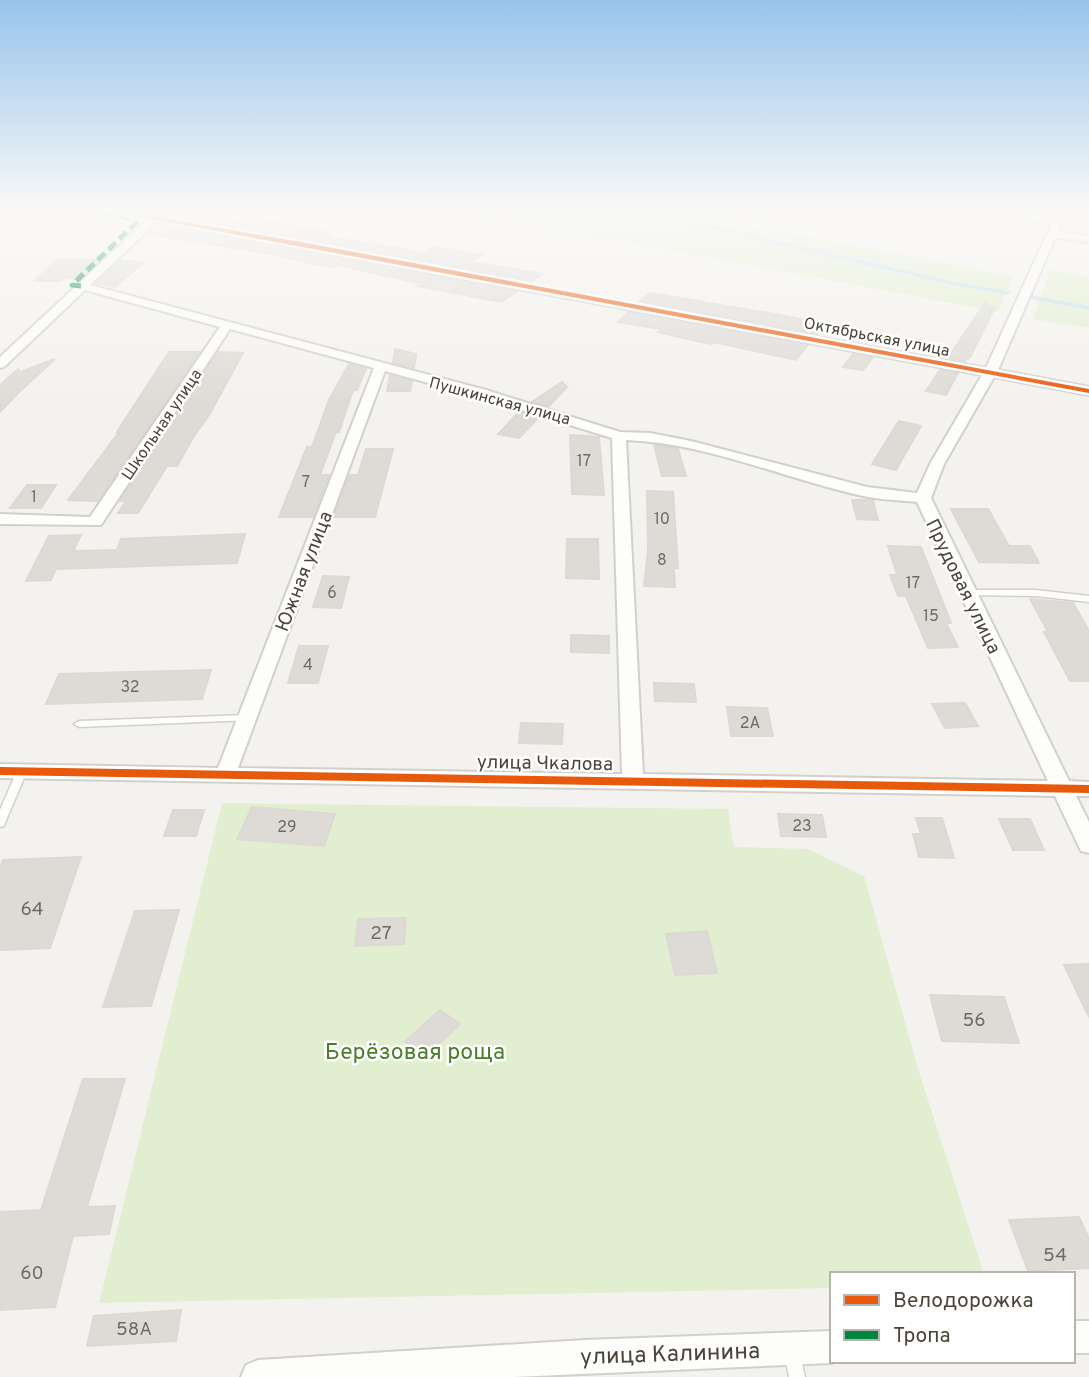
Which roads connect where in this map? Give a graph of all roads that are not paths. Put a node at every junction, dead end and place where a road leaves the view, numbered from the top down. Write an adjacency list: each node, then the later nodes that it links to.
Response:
1 (90, 277): 4 (street)
2 (471, 277): 8 (street, Октябрьская улица)
3 (1031, 277): 8 (street, Прудовая улица)
4 (80, 286): 5 (street, Пушкинская улица); 6 (street)
5 (226, 326): 7 (street, Пушкинская улица); 12 (street, Школьная улица)
6 (0, 364)
7 (380, 368): 10 (street, Пушкинская улица); 15 (street, Южная улица)
8 (990, 373): 9 (street, Октябрьская улица); 11 (street, Прудовая улица)
9 (1089, 391)
10 (619, 436): 11 (street, Пушкинская улица); 20 (street)
11 (923, 498): 13 (street, Прудовая улица)
12 (0, 519)
13 (968, 593): 14 (lane); 21 (street, Прудовая улица)
14 (1089, 599)
15 (247, 718): 16 (lane); 19 (street, Южная улица)
16 (79, 724)
17 (0, 771): 18 (street, улица Чкалова)
18 (22, 771): 19 (street, улица Чкалова); 23 (lane)
19 (226, 773): 20 (street, улица Чкалова)
20 (633, 781): 21 (street, улица Чкалова)
21 (1062, 789): 22 (street, улица Чкалова); 24 (street, Прудовая улица)
22 (1089, 789)
23 (0, 823)
24 (1089, 845)
25 (830, 1348): 26 (street, улица Калинина)
26 (794, 1363): 27 (street, улица Калинина)
27 (585, 1367): 28 (street, улица Калинина)
28 (258, 1377)

